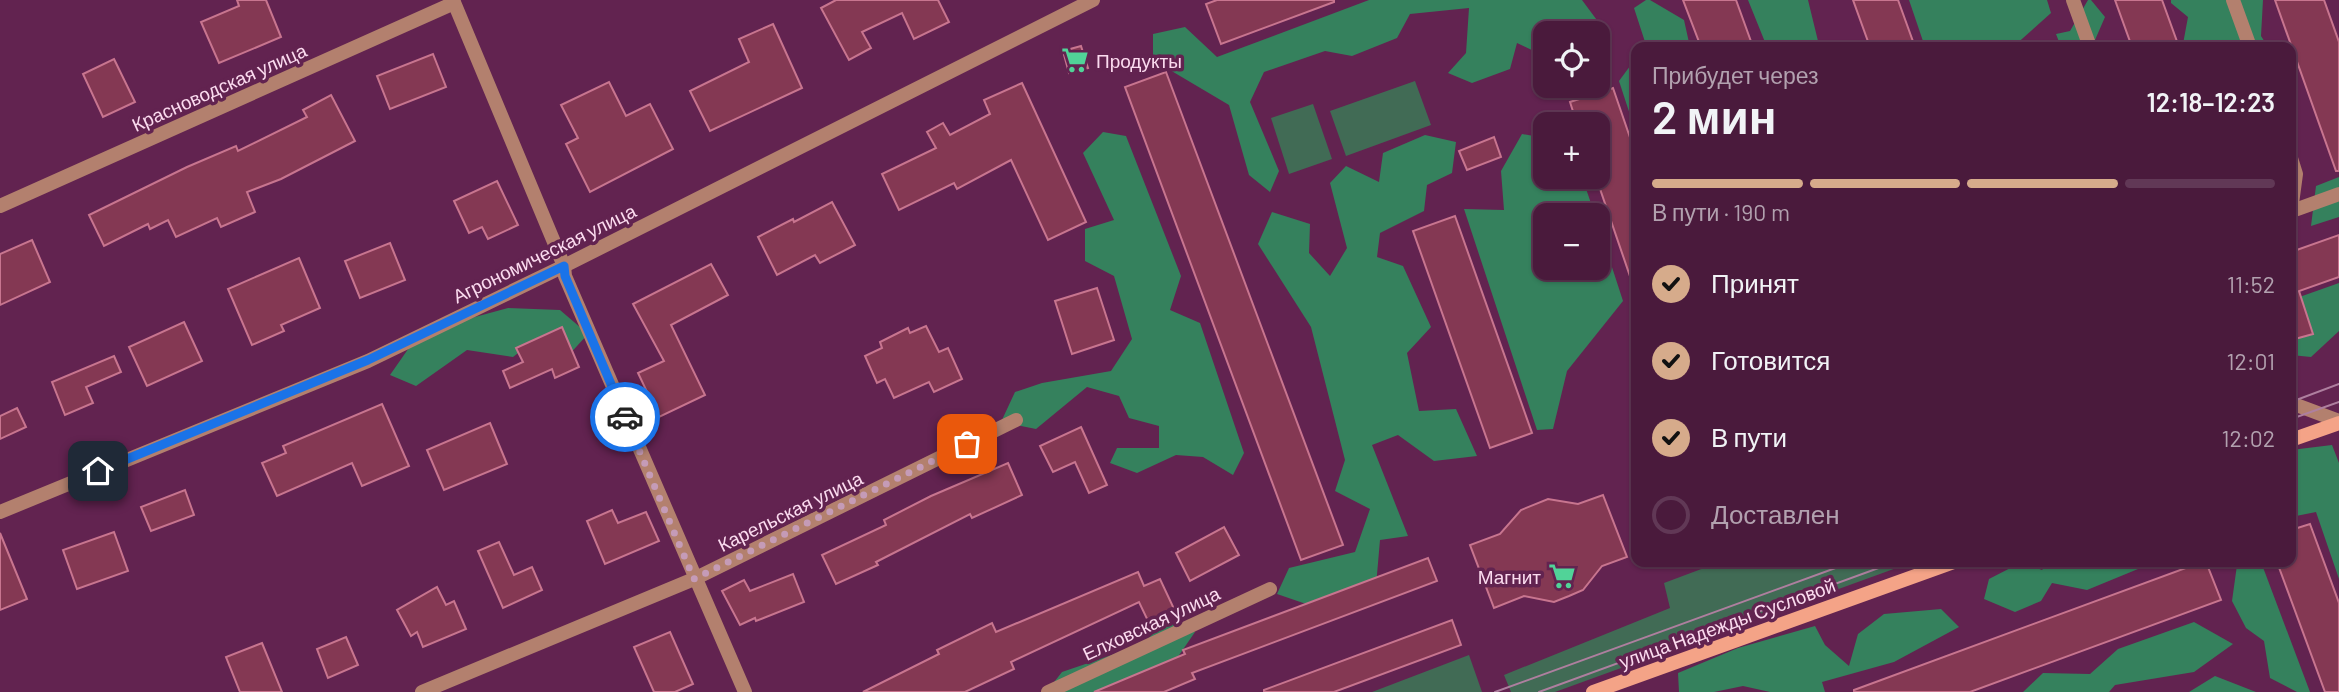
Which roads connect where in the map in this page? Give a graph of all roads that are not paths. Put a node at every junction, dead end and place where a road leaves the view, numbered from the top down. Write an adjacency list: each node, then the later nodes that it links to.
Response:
1 (1093, 0): 10 (street, Агрономическая улица)
2 (2073, 0): 5 (street)
3 (2233, 0): 6 (street)
4 (454, 1): 8 (street, Красноводская улица); 10 (street)
5 (2088, 42)
6 (2248, 42)
7 (2339, 194): 9 (street)
8 (0, 206)
9 (2296, 210)
10 (564, 266): 15 (street, Агрономическая улица); 17 (street)
11 (2296, 405): 13 (street)
12 (1016, 420): 17 (street, Карельская улица)
13 (2339, 422): 14 (main road)
14 (2296, 438)
15 (0, 512)
16 (1940, 567): 22 (main road, улица Надежды Сусловой)
17 (694, 579): 19 (street, Карельская улица); 20 (street)
18 (1270, 589): 21 (street, Елховская улица)
19 (422, 692)
20 (745, 692)
21 (1048, 692)
22 (1593, 692)

